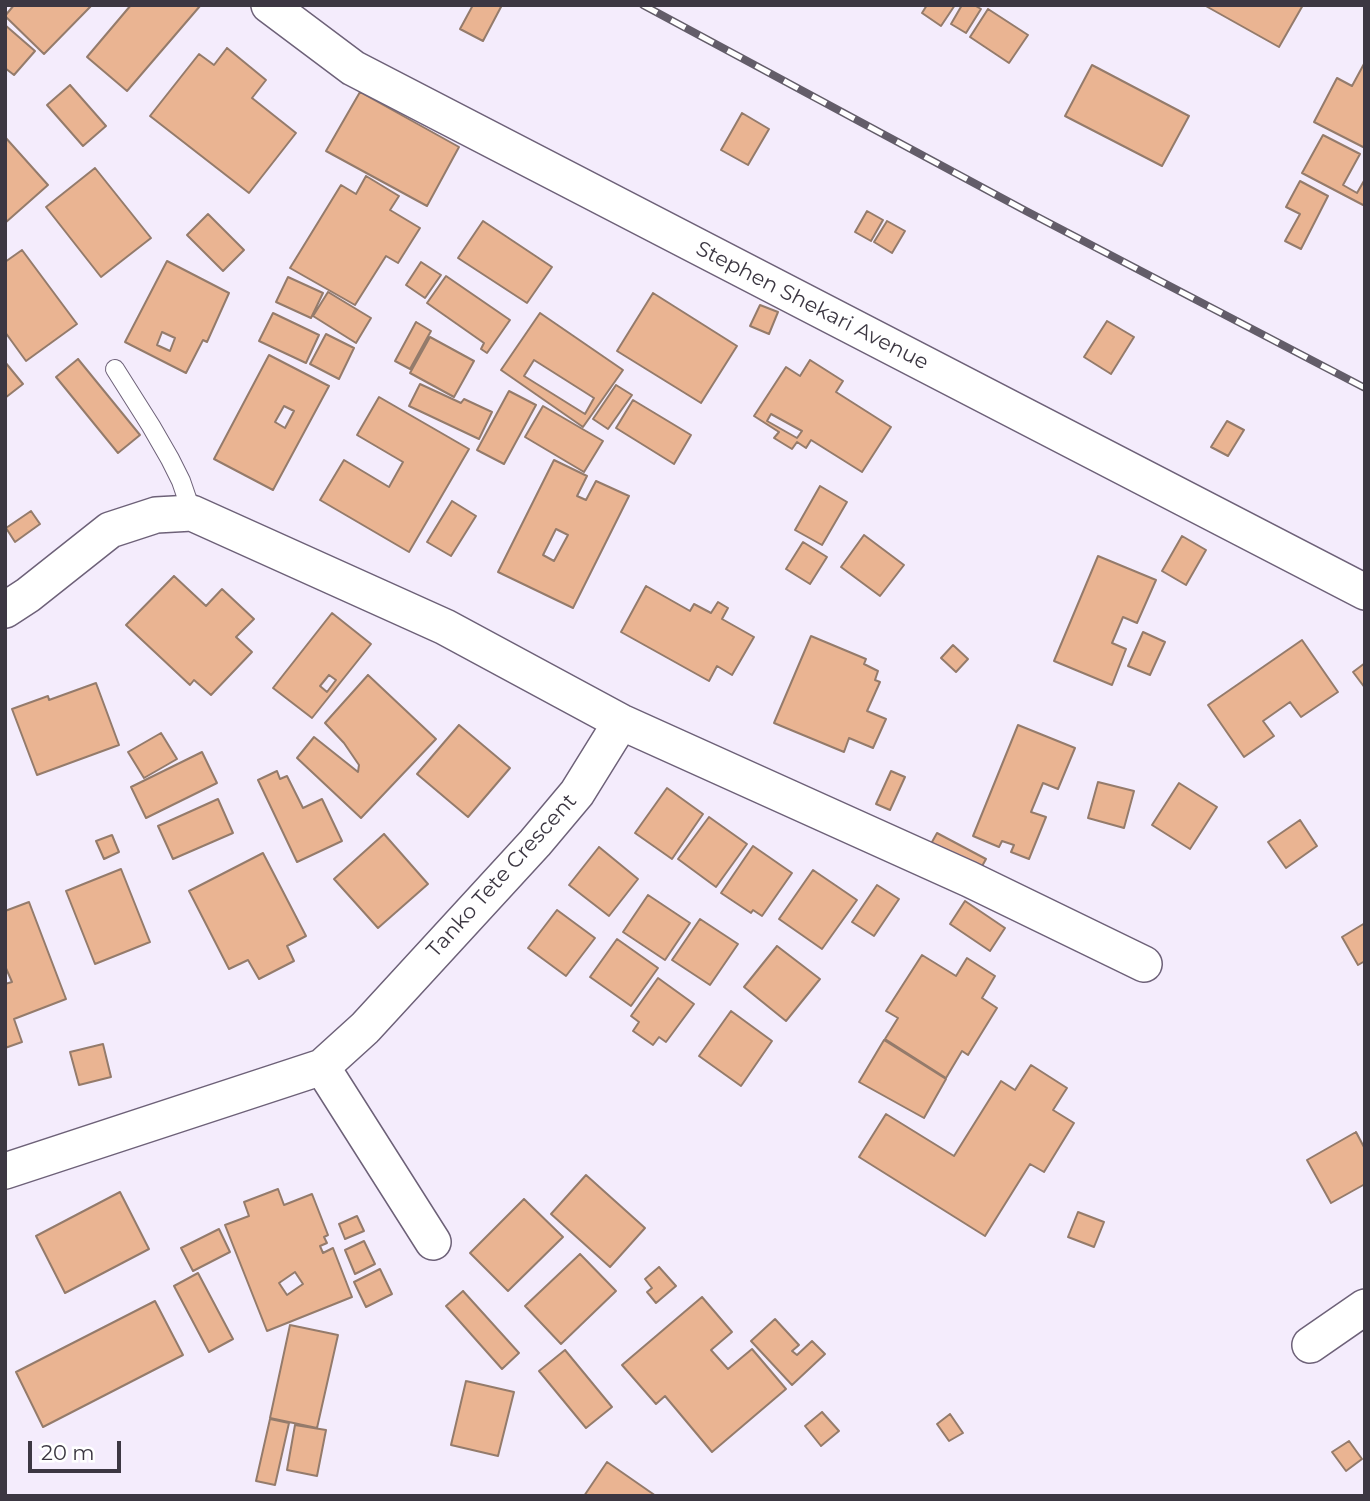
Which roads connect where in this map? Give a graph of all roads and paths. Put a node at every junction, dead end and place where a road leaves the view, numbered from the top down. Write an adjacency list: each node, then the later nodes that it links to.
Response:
1 (269, 5): 4 (street, Stephen Shekari Avenue)
2 (116, 369): 3 (lane)
3 (192, 513): 5 (street); 6 (street)
4 (1365, 592)
5 (5, 610)
6 (621, 722): 7 (street); 8 (street, Tanko Tete Crescent)
7 (1144, 964)
8 (322, 1067): 9 (street, Tanko Tete Crescent); 10 (street)
9 (5, 1171)
10 (433, 1242)
11 (1365, 1307): 12 (street)
12 (1310, 1345)

